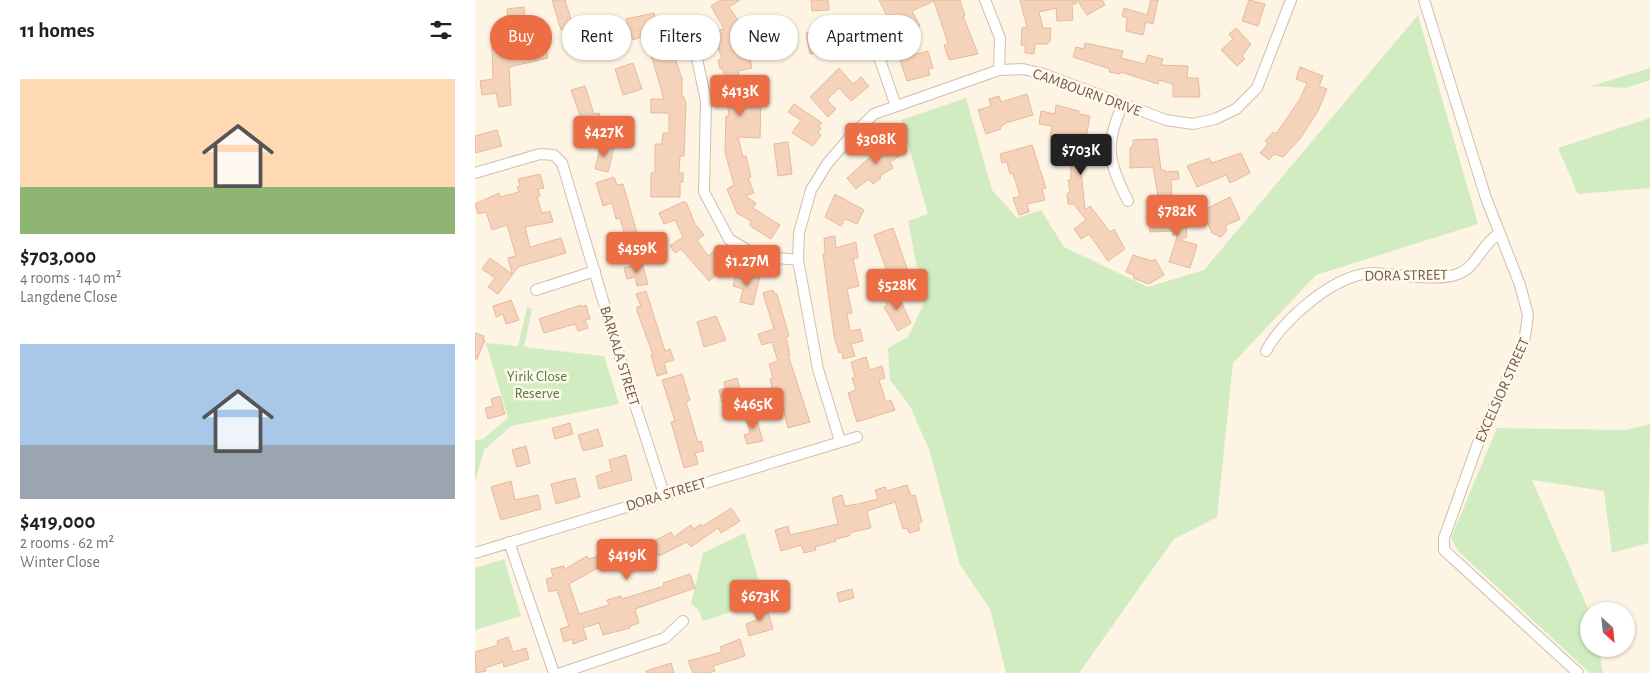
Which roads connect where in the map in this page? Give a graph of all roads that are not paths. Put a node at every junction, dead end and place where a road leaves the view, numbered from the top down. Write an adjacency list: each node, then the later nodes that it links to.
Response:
1 (985, 0): 6 (street)
2 (1291, 0): 7 (street, CAMBOURN DRIVE)
3 (1424, 0): 11 (street, EXCELSIOR STREET)
4 (697, 60): 12 (street)
5 (880, 60): 8 (street)
6 (999, 70): 7 (street, CAMBOURN DRIVE); 8 (street, CAMBOURN DRIVE)
7 (1123, 104): 10 (street)
8 (896, 106): 12 (street, CAMBOURN DRIVE)
9 (475, 173): 13 (street, BARKALA STREET)
10 (1128, 201)
11 (1499, 234): 15 (street, DORA STREET); 24 (street, EXCELSIOR STREET)
12 (798, 260): 17 (street, CAMBOURN DRIVE)
13 (595, 271): 14 (street); 18 (street, BARKALA STREET)
14 (536, 290)
15 (1266, 351)
16 (857, 437): 17 (street, DORA STREET)
17 (840, 441): 18 (street, DORA STREET)
18 (664, 494): 19 (street, DORA STREET)
19 (509, 542): 20 (street, DORA STREET); 22 (street)
20 (475, 553)
21 (683, 621): 23 (street)
22 (554, 673)
23 (561, 673)
24 (1578, 673)

